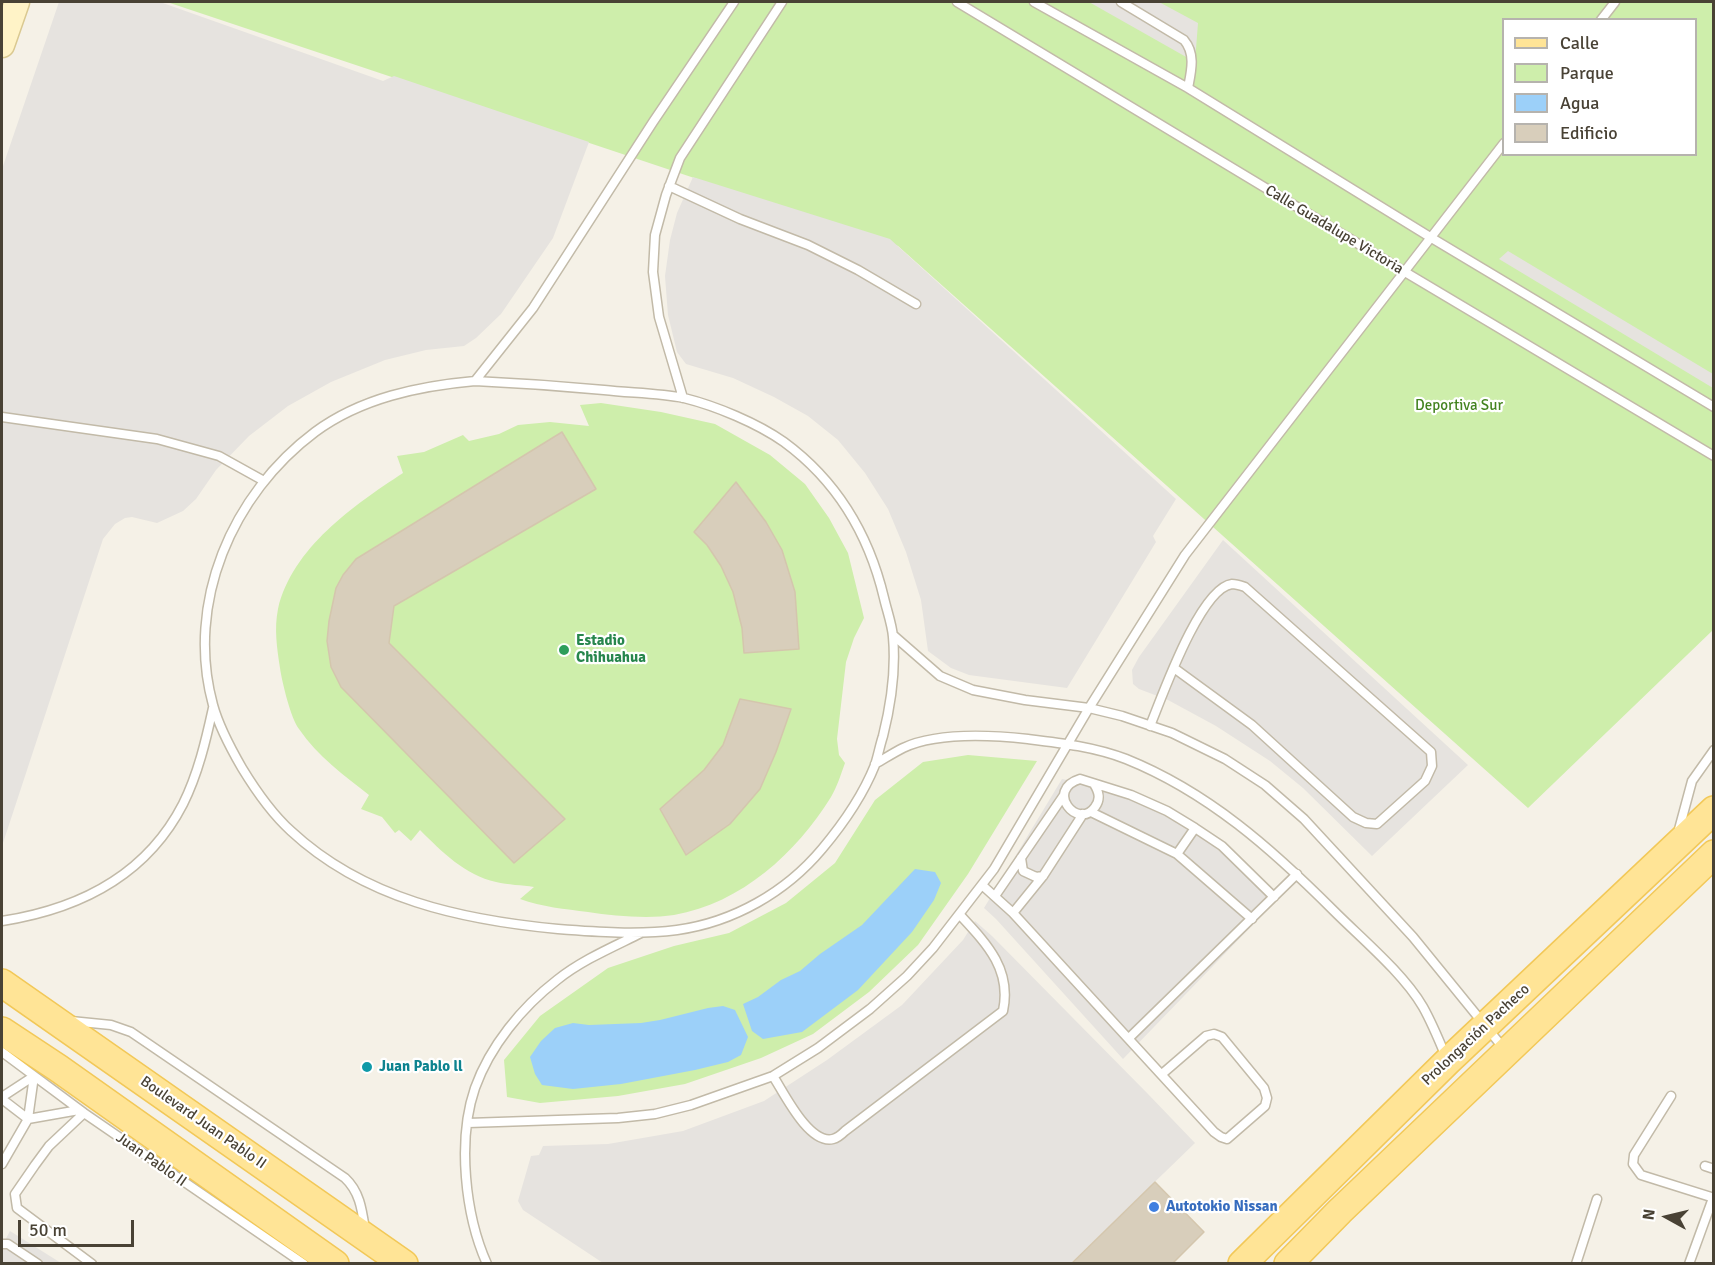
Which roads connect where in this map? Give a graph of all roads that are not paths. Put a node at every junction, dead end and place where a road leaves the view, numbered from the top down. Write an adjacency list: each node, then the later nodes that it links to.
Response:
1 (17, 2): 9 (main road)
2 (734, 2): 16 (lane)
3 (782, 2): 12 (lane)
4 (957, 2): 14 (lane, Calle Guadalupe Victoria)
5 (1034, 2): 10 (lane)
6 (1121, 2): 10 (lane)
7 (1615, 2): 8 (lane)
8 (1603, 18)
9 (2, 45)
10 (1188, 88): 13 (lane)
11 (1502, 144): 13 (lane)
12 (669, 186): 15 (lane); 17 (lane)
13 (1430, 237): 14 (lane); 18 (lane)
14 (1405, 272): 20 (lane, Calle Guadalupe Victoria); 25 (lane)
15 (916, 304)
16 (475, 381): 17 (lane); 21 (lane)
17 (682, 398): 22 (lane)
18 (1713, 407)
19 (2, 417): 21 (lane)
20 (1713, 456)
21 (264, 481): 24 (lane)
22 (893, 635): 25 (lane); 29 (lane)
23 (1174, 668): 23 (lane); 26 (lane)
24 (213, 707): 47 (lane); 48 (lane)
25 (1089, 708): 26 (lane); 27 (lane)
26 (1150, 726): 51 (lane)
27 (1068, 744): 29 (lane); 39 (lane); 41 (lane)
28 (1713, 750): 35 (lane)
29 (875, 764): 48 (lane)
30 (1094, 784): 31 (lane); 33 (lane); 34 (lane)
31 (1064, 794): 33 (lane); 38 (lane)
32 (1713, 810): 35 (main road, Prolongación Pacheco)
33 (1087, 813): 36 (lane); 40 (lane)
34 (1195, 828): 36 (lane); 43 (lane)
35 (1676, 845): 51 (main road, Prolongación Pacheco)
36 (1177, 854): 46 (lane)
37 (1713, 854): 55 (main road)
38 (1021, 858): 40 (lane); 42 (lane)
39 (1297, 874): 43 (lane); 56 (lane)
40 (1043, 876): 44 (lane)
41 (982, 885): 42 (lane); 45 (lane)
42 (995, 896): 44 (lane)
43 (1274, 897): 46 (lane)
44 (1013, 913): 53 (lane)
45 (960, 915): 59 (lane); 59 (lane)
46 (1252, 918): 53 (lane)
47 (2, 921)
48 (642, 932): 65 (lane)
49 (11, 990): 50 (main road, Boulevard Juan Pablo II); 57 (main road)
50 (54, 1019): 60 (main road, Boulevard Juan Pablo II); 70 (lane)
51 (1486, 1027): 55 (lane); 56 (main road, Prolongación Pacheco)
52 (2, 1031): 57 (main road)
53 (1129, 1038): 58 (lane)
54 (2, 1052): 57 (lane, Juan Pablo II)
55 (1506, 1052): 79 (main road)
56 (1448, 1061): 78 (main road, Prolongación Pacheco)
57 (42, 1066): 60 (main road); 62 (lane); 63 (lane, Juan Pablo II); 64 (lane); 67 (main road)
58 (1162, 1074): 58 (lane)
59 (773, 1076): 65 (lane)
60 (142, 1080): 70 (main road, Boulevard Juan Pablo II)
61 (1671, 1096): 68 (lane)
62 (2, 1098): 64 (lane)
63 (81, 1111): 64 (lane); 67 (lane, Juan Pablo II); 73 (lane)
64 (28, 1119): 66 (lane)
65 (468, 1124): 77 (lane)
66 (2, 1164)
67 (192, 1175): 74 (lane, Juan Pablo II); 75 (main road)
68 (1713, 1198): 81 (lane)
69 (1597, 1199): 80 (lane)
70 (366, 1236): 76 (main road, Boulevard Juan Pablo II)
71 (2, 1244): 72 (lane)
72 (38, 1263)
73 (92, 1263)
74 (304, 1263)
75 (335, 1263)
76 (404, 1263)
77 (487, 1263)
78 (1242, 1263)
79 (1288, 1263)
80 (1576, 1263)
81 (1689, 1263)

